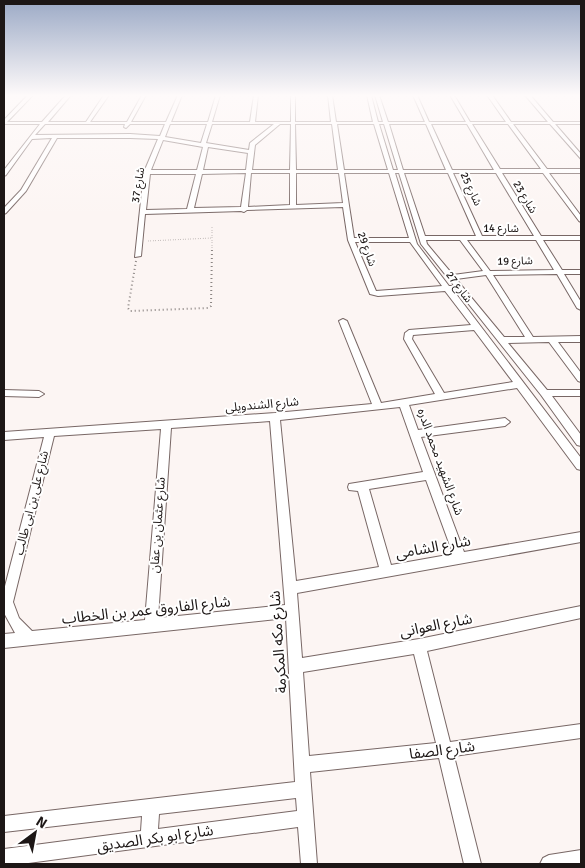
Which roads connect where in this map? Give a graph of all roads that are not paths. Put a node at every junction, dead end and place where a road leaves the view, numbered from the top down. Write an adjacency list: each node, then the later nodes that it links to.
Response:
1 (33, 136): 15 (street)
2 (121, 136): 14 (street); 16 (street)
3 (207, 136): 17 (street)
4 (262, 136): 18 (street)
5 (293, 136): 28 (street)
6 (336, 136): 29 (street, شارع 29)
7 (380, 136): 30 (street, شارع 27)
8 (389, 136): 31 (street, شارع 27)
9 (434, 136): 21 (street, شارع 25)
10 (477, 136): 22 (street, شارع 23)
11 (519, 136): 23 (street)
12 (563, 136): 19 (street)
13 (56, 137): 14 (street); 15 (street); 36 (street)
14 (75, 137)
15 (31, 138): 20 (street)
16 (161, 138): 17 (street); 25 (street, شارع 37)
17 (205, 145): 18 (street); 26 (street)
18 (252, 152): 27 (street)
19 (581, 157)
20 (5, 170)
21 (450, 171): 22 (street); 31 (street); 41 (street, شارع 25)
22 (498, 171): 23 (street); 42 (street, شارع 23)
23 (546, 171): 24 (street); 38 (street)
24 (581, 171)
25 (147, 172): 26 (street); 37 (street, شارع 37)
26 (199, 172): 27 (street); 34 (street)
27 (249, 172): 28 (street); 35 (street)
28 (293, 172): 29 (street); 33 (street)
29 (342, 172): 30 (street); 32 (street, شارع 29)
30 (391, 172): 31 (street); 45 (street, شارع 27)
31 (400, 172): 39 (street, شارع 27)
32 (346, 205): 33 (street); 44 (street, شارع 29)
33 (293, 207): 35 (street)
34 (190, 210): 35 (street); 37 (street)
35 (244, 210)
36 (4, 212)
37 (144, 212): 46 (street, شارع 37)
38 (581, 220)
39 (422, 238): 40 (street, شارع 14); 50 (street, شارع 27)
40 (462, 238): 41 (street, شارع 14); 49 (street)
41 (480, 238): 42 (street, شارع 14)
42 (538, 238): 43 (street, شارع 14); 47 (street, شارع 23)
43 (581, 238)
44 (351, 240): 45 (street); 52 (street, شارع 29)
45 (412, 240): 52 (street, شارع 27)
46 (137, 256)
47 (559, 272): 48 (street, شارع 19); 49 (street, شارع 19); 53 (street, شارع 23)
48 (581, 272)
49 (488, 273): 50 (street, شارع 19); 58 (street)
50 (450, 277): 51 (street, شارع 27)
51 (459, 288): 52 (street, شارع 29); 57 (street, شارع 27)
52 (446, 289): 55 (street, شارع 27)
53 (581, 308)
54 (343, 321): 68 (street)
55 (476, 327): 61 (street, شارع 27); 66 (street)
56 (581, 339): 59 (street)
57 (502, 340): 58 (street); 63 (street, شارع 27)
58 (531, 340): 59 (street)
59 (551, 340): 60 (street)
60 (581, 379)
61 (521, 384): 66 (street, شارع الشندويلى); 76 (street, شارع 27)
62 (4, 393): 65 (street)
63 (544, 393): 64 (street); 75 (street, شارع 27)
64 (581, 393)
65 (39, 394)
66 (441, 396): 67 (street, شارع الشندويلى)
67 (403, 403): 68 (street, شارع الشندويلى); 73 (street, شارع الشهيد محمد الدره)
68 (378, 407): 69 (street, شارع الشندويلى)
69 (275, 417): 71 (street, شارع الشندويلى); 81 (street, شارع مكه المكرمة)
70 (505, 422): 73 (street)
71 (166, 425): 72 (street, شارع الشندويلى); 85 (street, شارع عثمان بن عفان)
72 (50, 433): 74 (street, شارع الشندويلى); 82 (street, شارع على بن ابى طالب)
73 (415, 434): 77 (street, شارع الشهيد محمد الدره)
74 (4, 436)
75 (581, 442)
76 (581, 466)
77 (430, 475): 79 (street, شارع الشهيد محمد الدره); 80 (street)
78 (581, 537): 79 (street, شارع الشامى)
79 (461, 559): 80 (street, شارع الشامى)
80 (387, 572): 81 (street, شارع الشامى)
81 (290, 588): 83 (street, شارع مكه المكرمة)
82 (5, 605): 86 (street, شارع على بن ابى طالب)
83 (292, 611): 85 (street, شارع الفاروق عمر بن الخطاب); 89 (street, شارع مكه المكرمة)
84 (581, 612): 88 (street, شارع العوانى)
85 (150, 626): 86 (street, شارع الفاروق عمر بن الخطاب)
86 (30, 638): 87 (street, شارع الفاروق عمر بن الخطاب)
87 (4, 641)
88 (419, 646): 89 (street, شارع العوانى); 91 (street)
89 (296, 666): 92 (street, شارع مكه المكرمة)
90 (581, 731): 91 (street, شارع الصفا)
91 (445, 750): 92 (street, شارع الصفا); 101 (street)
92 (302, 765): 93 (street, شارع مكه المكرمة)
93 (304, 789): 94 (street); 95 (street, شارع مكه المكرمة)
94 (151, 807): 96 (street); 97 (street)
95 (306, 818): 97 (street, شارع ابو بكر الصديق); 100 (street, شارع مكه المكرمة)
96 (4, 824)
97 (149, 839): 98 (street, شارع ابو بكر الصديق)
98 (4, 858)
99 (581, 859): 102 (street)
100 (310, 864)
101 (473, 864)
102 (549, 864)

